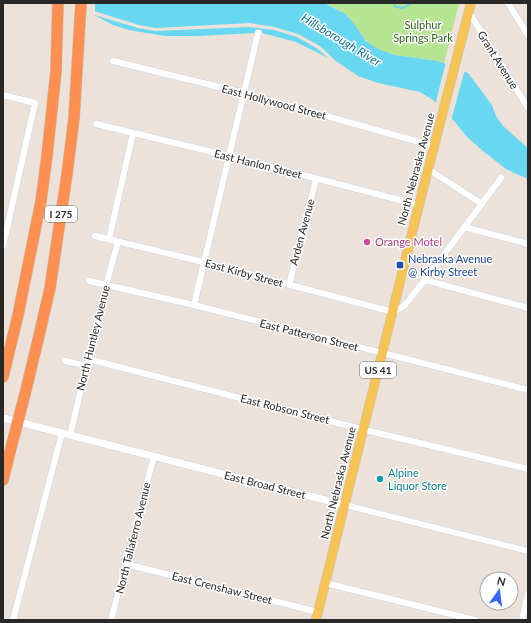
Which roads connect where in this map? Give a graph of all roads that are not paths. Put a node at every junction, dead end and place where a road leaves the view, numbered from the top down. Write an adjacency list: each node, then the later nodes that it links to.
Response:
1 (58, 3): 40 (highway, I 275)
2 (81, 3): 48 (highway, I 275, bridge)
3 (508, 3): 6 (street)
4 (470, 7): 10 (street, Grant Avenue); 13 (main road, North Nebraska Avenue / US 41)
5 (258, 33): 8 (street)
6 (528, 35)
7 (112, 61): 8 (street, East Hollywood Street)
8 (244, 93): 13 (street, East Hollywood Street); 14 (street)
9 (3, 95): 21 (street)
10 (528, 108)
11 (96, 124): 12 (street, East Hanlon Street)
12 (133, 133): 14 (street, East Hanlon Street); 24 (street)
13 (434, 146): 15 (main road, North Nebraska Avenue / US 41)
14 (229, 156): 17 (street, East Hanlon Street); 28 (street)
15 (428, 169): 18 (street); 19 (main road, North Nebraska Avenue / US 41)
16 (501, 178): 18 (street)
17 (316, 179): 19 (street, East Hanlon Street); 32 (street, Arden Avenue)
18 (482, 204): 22 (street)
19 (419, 205): 35 (main road, North Nebraska Avenue / US 41)
20 (3, 213): 21 (street)
21 (11, 215): 27 (street)
22 (464, 227): 26 (street); 29 (street)
23 (95, 236): 24 (street, East Kirby Street)
24 (109, 239): 25 (street, East Kirby Street)
25 (118, 242): 28 (street, East Kirby Street); 31 (street, North Huntley Avenue)
26 (528, 244)
27 (3, 246)
28 (203, 262): 32 (street, East Kirby Street); 33 (street)
29 (425, 280): 34 (street); 35 (street)
30 (89, 281): 31 (street, East Patterson Street)
31 (106, 285): 33 (street, East Patterson Street); 37 (street, North Huntley Avenue)
32 (289, 285): 35 (street, East Kirby Street)
33 (194, 305): 36 (street, East Patterson Street)
34 (528, 308)
35 (393, 312): 36 (main road, North Nebraska Avenue / US 41)
36 (382, 354): 41 (street, East Patterson Street); 43 (main road, North Nebraska Avenue / US 41)
37 (88, 359): 39 (street, North Huntley Avenue); 43 (street, East Robson Street)
38 (65, 361): 39 (street)
39 (87, 366): 45 (street, North Huntley Avenue)
40 (3, 377)
41 (528, 390)
42 (3, 418): 44 (street, East Broad Street)
43 (364, 429): 47 (street, East Robson Street); 49 (main road, North Nebraska Avenue / US 41)
44 (62, 433): 45 (street, East Broad Street); 55 (street)
45 (70, 435): 46 (street, East Broad Street)
46 (154, 456): 49 (street, East Broad Street); 51 (street, North Taliaferro Avenue)
47 (528, 469)
48 (3, 480)
49 (345, 505): 50 (street, East Broad Street); 52 (main road, North Nebraska Avenue / US 41)
50 (528, 551)
51 (126, 564): 54 (street, East Crenshaw Street); 56 (street, North Taliaferro Avenue)
52 (325, 582): 54 (main road, North Nebraska Avenue / US 41); 57 (street)
53 (528, 594): 58 (street)
54 (317, 616)
55 (13, 620)
56 (112, 620)
57 (475, 620)
58 (522, 620)

